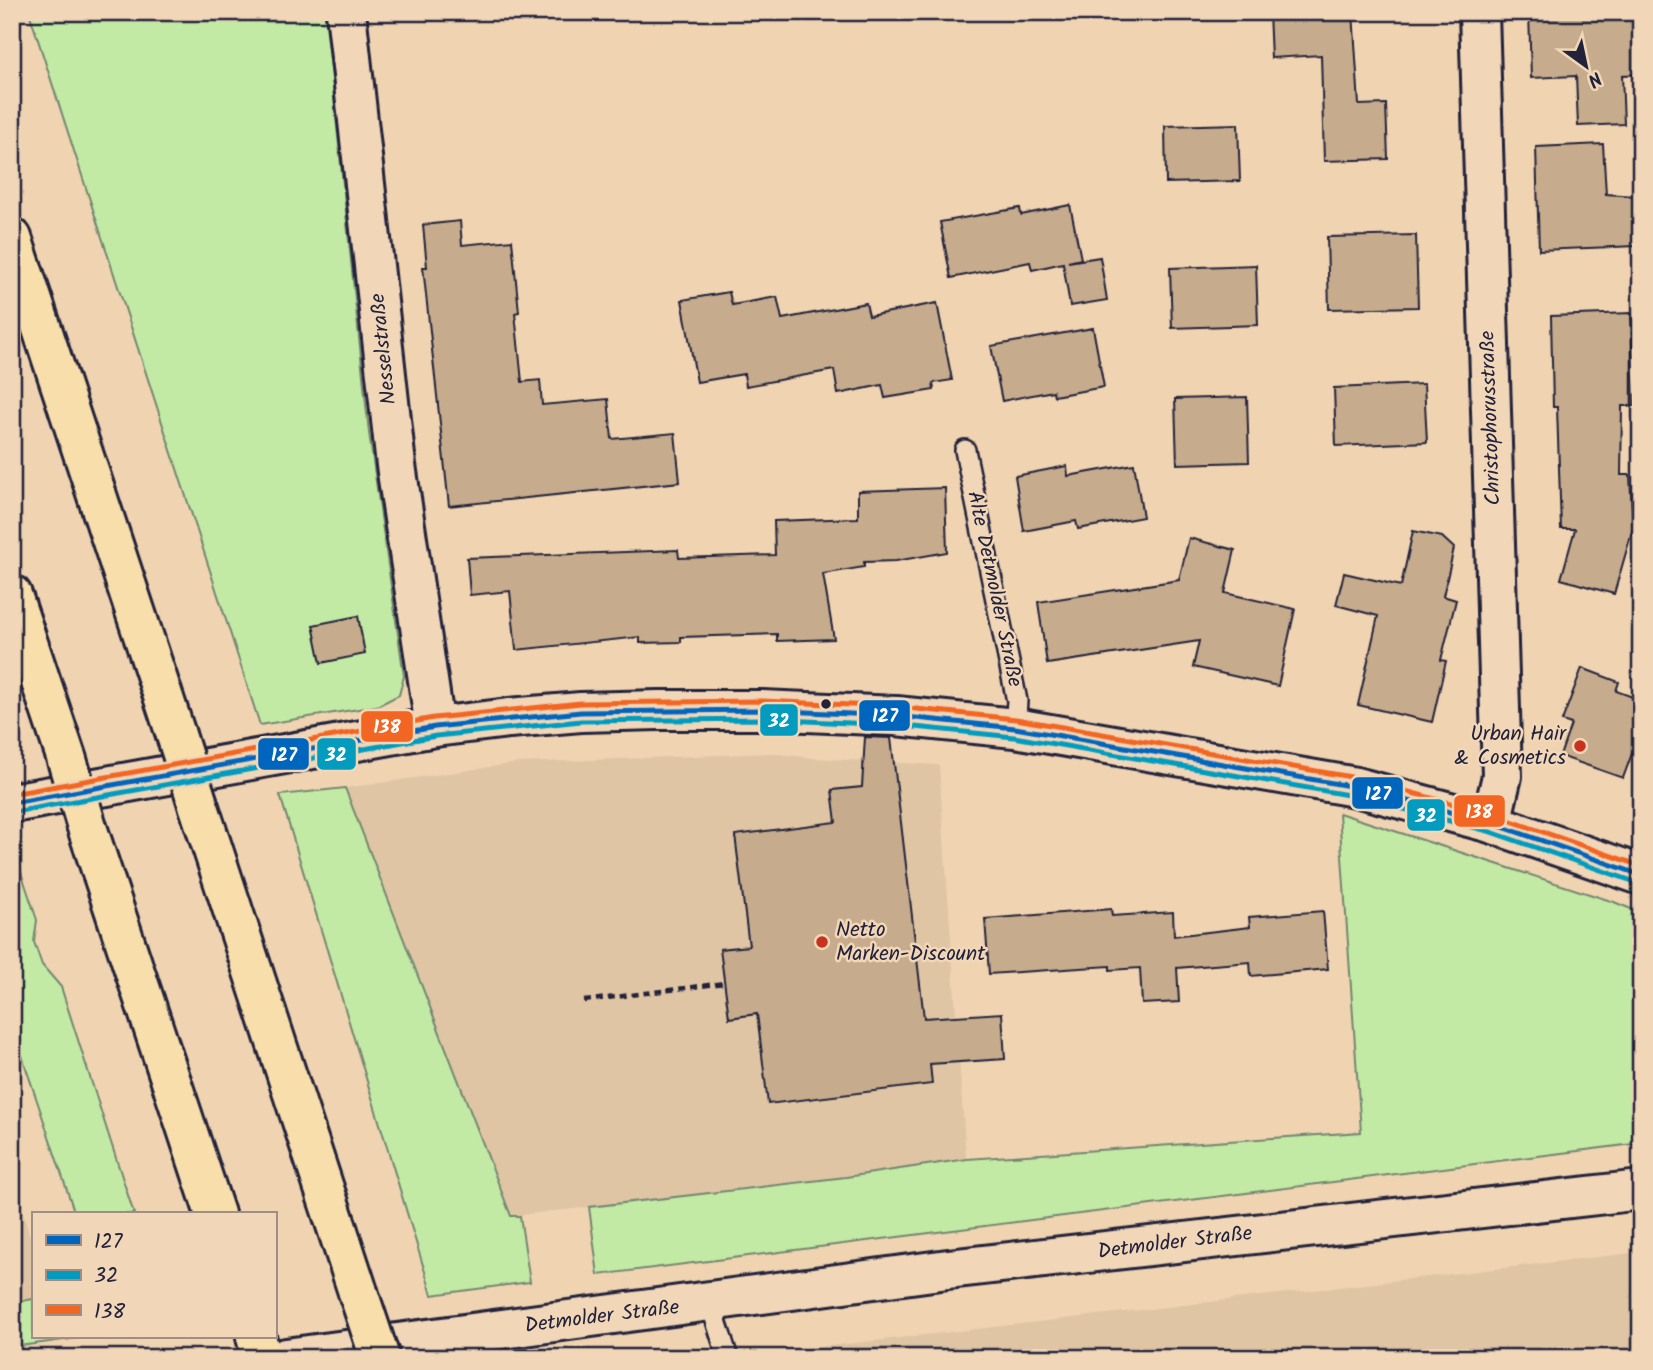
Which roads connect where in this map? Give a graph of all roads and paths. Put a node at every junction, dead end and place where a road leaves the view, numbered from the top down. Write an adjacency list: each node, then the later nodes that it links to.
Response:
1 (346, 12): 6 (street, Nesselstraße)
2 (1479, 12): 9 (street, Christophorusstraße)
3 (12, 238): 19 (highway, bridge)
4 (965, 450): 7 (lane, Alte Detmolder Straße)
5 (12, 595): 14 (highway, bridge)
6 (435, 727): 7 (street); 8 (street)
7 (1015, 728): 9 (street)
8 (12, 803)
9 (1491, 823): 10 (street)
10 (1641, 876)
11 (724, 983): 12 (path)
12 (584, 1002)
13 (1641, 1190): 15 (street, Detmolder Straße)
14 (214, 1212)
15 (710, 1303): 18 (street, Detmolder Straße); 20 (lane, Detmolder Straße)
16 (256, 1338): 17 (highway)
17 (262, 1358)
18 (286, 1358)
19 (380, 1358)
20 (728, 1358)

